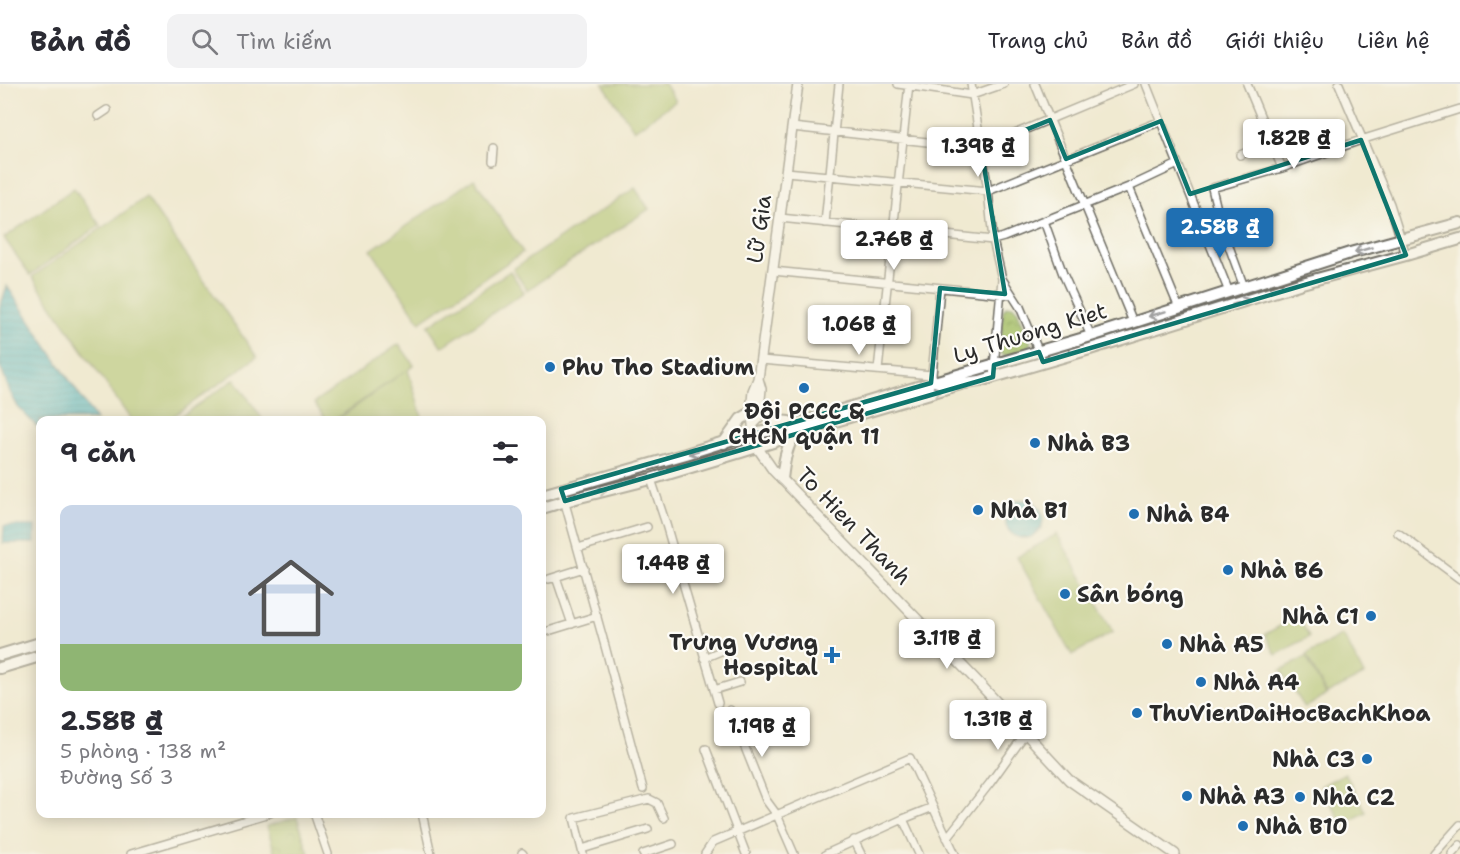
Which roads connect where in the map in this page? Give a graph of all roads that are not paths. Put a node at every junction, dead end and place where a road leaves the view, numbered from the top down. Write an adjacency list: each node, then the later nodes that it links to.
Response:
1 (798, 84): 18 (main road, Lữ Gia)
2 (839, 84): 19 (street)
3 (898, 84): 11 (street)
4 (971, 84): 12 (street)
5 (1004, 84): 12 (street)
6 (1035, 84): 16 (street)
7 (1134, 84): 16 (street)
8 (1146, 84): 17 (street)
9 (1247, 84): 22 (street)
10 (1339, 84): 21 (street)
11 (909, 85): 12 (street); 20 (street)
12 (972, 95): 24 (street)
13 (1460, 109): 21 (street)
14 (107, 110): 15 (street)
15 (98, 116)
16 (1050, 120): 24 (street); 26 (street)
17 (1161, 121): 26 (street); 28 (street)
18 (792, 127): 19 (street); 30 (main road, Lữ Gia)
19 (834, 132): 20 (street); 31 (street)
20 (904, 140): 24 (street); 32 (street)
21 (1361, 140): 29 (street); 41 (street)
22 (1272, 144): 25 (street); 29 (street)
23 (494, 148): 27 (street)
24 (981, 148): 34 (street)
25 (1240, 155)
26 (1066, 159): 34 (street); 35 (street)
27 (493, 160)
28 (1178, 164): 33 (street); 50 (street)
29 (1282, 168): 48 (street)
30 (786, 172): 31 (street); 36 (main road, Lữ Gia)
31 (831, 177): 32 (street); 38 (street)
32 (899, 182): 34 (street); 40 (street)
33 (1129, 187): 35 (street); 53 (street)
34 (988, 191): 43 (street)
35 (1084, 205): 37 (street); 54 (street)
36 (780, 218): 38 (street); 45 (main road, Lữ Gia)
37 (1044, 221): 43 (street); 55 (street)
38 (825, 223): 40 (street)
39 (1460, 223): 41 (main road, Ly Thuong Kiet)
40 (894, 230): 43 (street); 47 (street)
41 (1400, 239): 44 (street); 48 (main road, Ly Thuong Kiet, one-way to 48)
42 (1460, 239): 44 (main road, Ly Thuong Kiet)
43 (993, 240): 46 (street)
44 (1406, 255): 56 (main road, Ly Thuong Kiet, one-way to 44)
45 (773, 271): 47 (street); 57 (main road, Lữ Gia)
46 (1002, 279): 51 (street); 52 (street)
47 (887, 283): 49 (street); 59 (street)
48 (1244, 287): 50 (main road, Ly Thuong Kiet)
49 (940, 288): 51 (street); 61 (street)
50 (1229, 292): 53 (main road, Ly Thuong Kiet)
51 (1000, 294): 52 (street); 58 (street)
52 (1012, 295): 56 (street)
53 (1179, 308): 54 (main road, Ly Thuong Kiet, one-way to 54)
54 (1133, 322): 55 (main road, Ly Thuong Kiet)
55 (1091, 336): 56 (main road, Ly Thuong Kiet)
56 (1041, 357): 58 (main road, Ly Thuong Kiet); 60 (main road, Ly Thuong Kiet)
57 (761, 360): 59 (street); 62 (main road, Lữ Gia)
58 (994, 365): 60 (street); 61 (main road, Ly Thuong Kiet)
59 (878, 370): 61 (street)
60 (993, 377): 66 (main road, Ly Thuong Kiet, one-way to 60)
61 (933, 378): 64 (main road, Ly Thuong Kiet)
62 (758, 379): 63 (main road, Lữ Gia); 65 (main road, Lữ Gia)
63 (760, 404): 64 (main road); 65 (main road, Lữ Gia)
64 (802, 422): 65 (main road, Ly Thuong Kiet)
65 (752, 424): 67 (main road, Ly Thuong Kiet); 67 (main road); 68 (main road, To Hien Thanh)
66 (795, 433): 68 (main road, Ly Thuong Kiet); 70 (main road)
67 (724, 443): 71 (main road, Ly Thuong Kiet, one-way to 71)
68 (757, 447): 69 (main road, Ly Thuong Kiet); 70 (main road, To Hien Thanh)
69 (651, 479): 73 (main road, Ly Thuong Kiet, one-way to 69); 88 (street)
70 (782, 479): 94 (main road, To Hien Thanh)
71 (561, 489): 72 (main road, Ly Thuong Kiet); 73 (street)
72 (546, 494)
73 (565, 501): 74 (main road, Ly Thuong Kiet); 77 (street)
74 (546, 507)
75 (647, 527): 77 (street)
76 (1398, 532): 79 (street)
77 (578, 548): 78 (street)
78 (584, 568): 80 (street); 81 (street)
79 (1460, 579)
80 (547, 580): 82 (street)
81 (597, 616): 82 (street); 96 (street)
82 (572, 624): 83 (street)
83 (546, 632)
84 (36, 644): 86 (main road)
85 (728, 648): 88 (street)
86 (0, 655)
87 (36, 657): 89 (main road)
88 (704, 658): 91 (street)
89 (0, 668)
90 (741, 681): 91 (street)
91 (714, 690): 92 (street)
92 (718, 703)
93 (730, 710): 98 (street)
94 (1025, 734): 107 (street); 123 (main road, To Hien Thanh)
95 (706, 749): 106 (street)
96 (643, 789)
97 (933, 807): 98 (street); 103 (street); 107 (street)
98 (777, 815): 106 (street); 118 (street)
99 (253, 818): 112 (street)
100 (316, 818): 113 (street)
101 (423, 818): 114 (street)
102 (664, 819): 111 (street)
103 (903, 819): 108 (street); 121 (street)
104 (1460, 825): 124 (street)
105 (648, 829): 111 (street)
106 (737, 832): 116 (street); 117 (street)
107 (947, 838): 122 (street)
108 (854, 840): 119 (street); 120 (street)
109 (673, 844): 115 (street)
110 (1460, 845): 125 (street)
111 (583, 851)
112 (131, 854)
113 (328, 854)
114 (431, 854)
115 (643, 854)
116 (705, 854)
117 (746, 854)
118 (794, 854)
119 (826, 854)
120 (861, 854)
121 (919, 854)
122 (955, 854)
123 (1175, 854)
124 (1434, 854)
125 (1452, 854)

